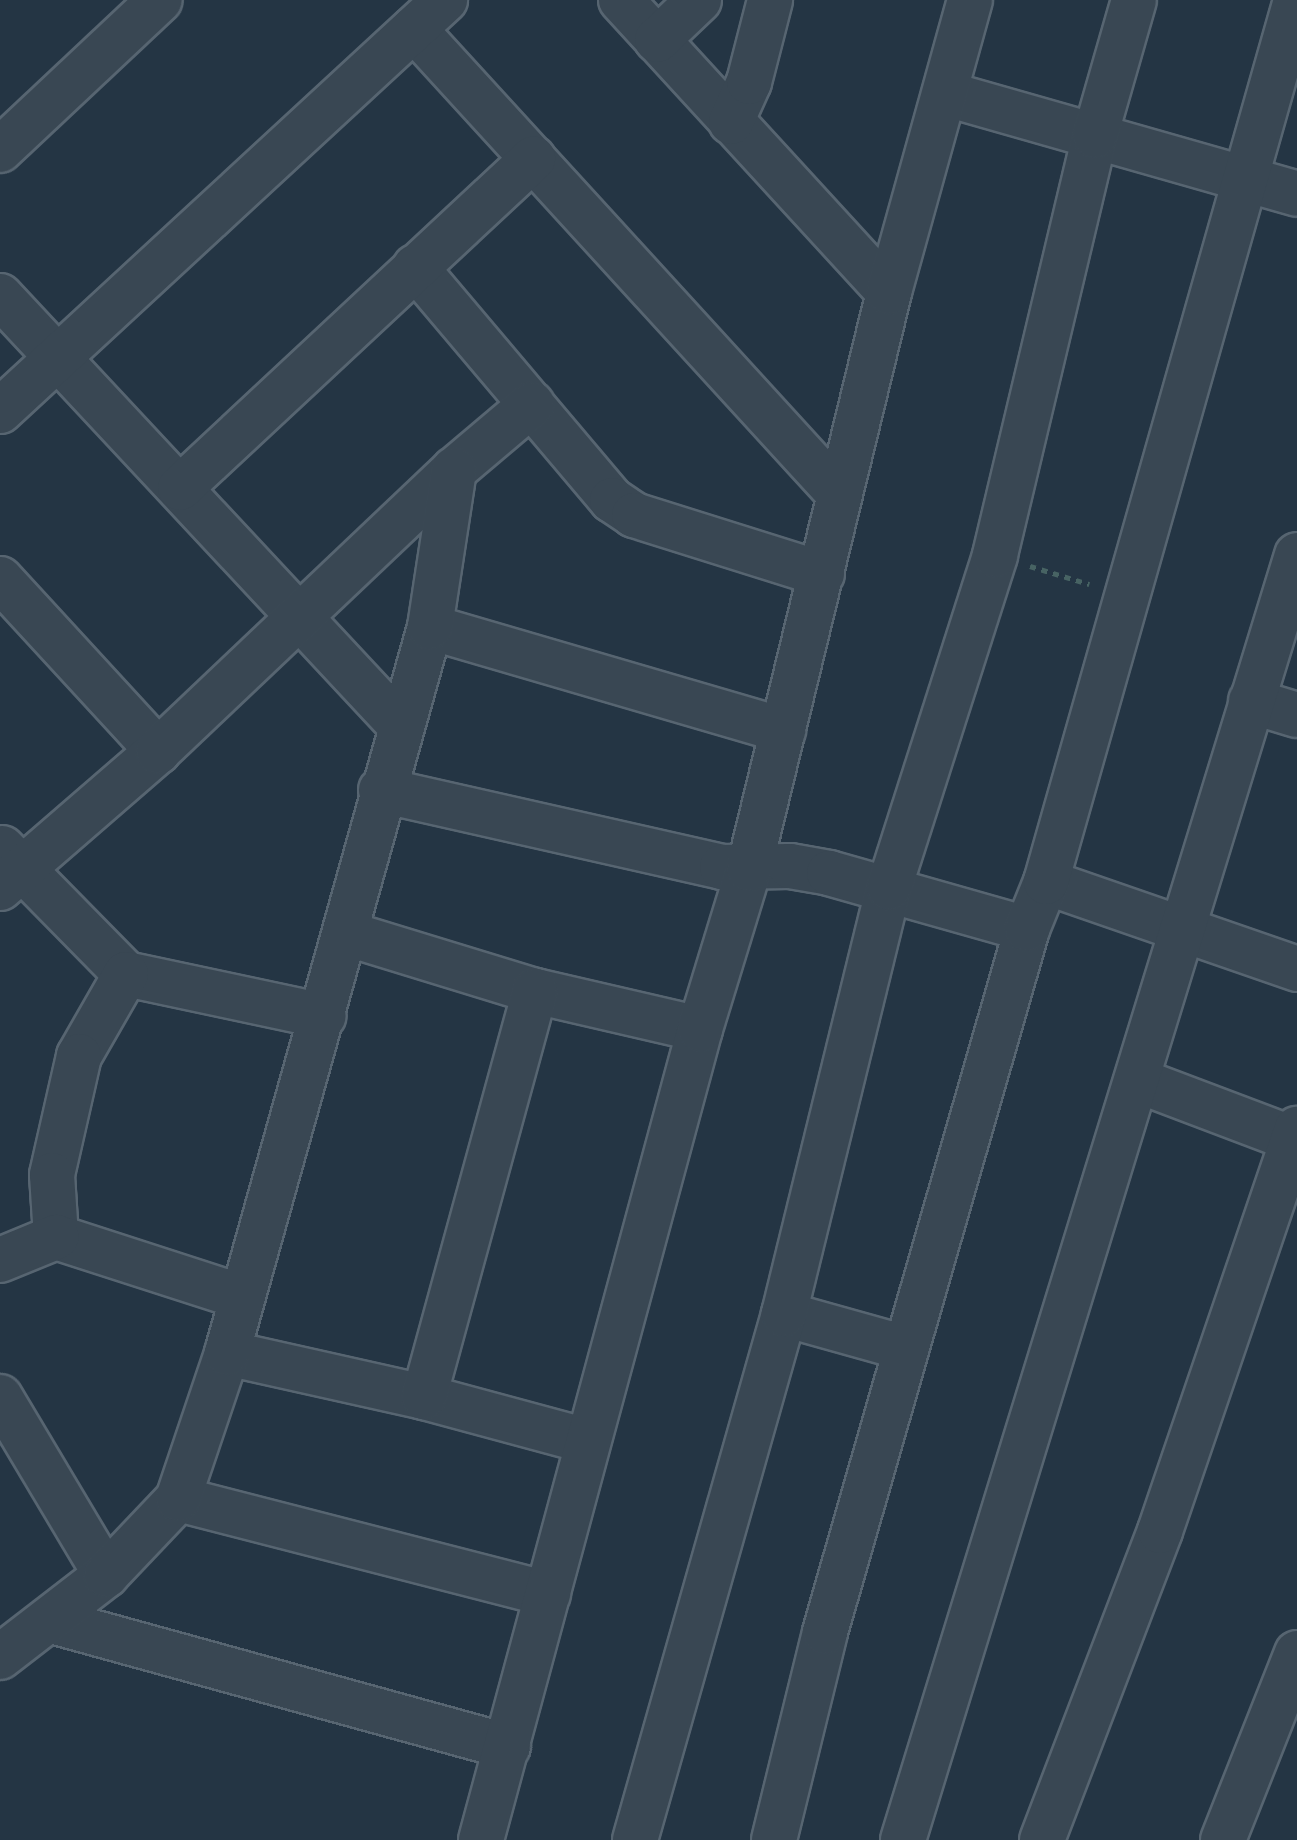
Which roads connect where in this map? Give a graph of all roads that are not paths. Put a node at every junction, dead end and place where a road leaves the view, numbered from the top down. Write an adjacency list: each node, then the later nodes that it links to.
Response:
1 (160, 0): 13 (street)
2 (621, 0): 9 (street)
3 (699, 0): 9 (street)
4 (770, 0): 11 (street)
5 (970, 0): 10 (street)
6 (1134, 0): 12 (street)
7 (1296, 0): 15 (street)
8 (430, 15): 14 (street); 20 (street)
9 (657, 40): 11 (street)
10 (947, 94): 12 (street); 18 (street)
11 (731, 122): 18 (street)
12 (1095, 136): 15 (street); 40 (street)
13 (0, 150)
14 (533, 159): 17 (street); 25 (street)
15 (1244, 179): 16 (street); 39 (street)
16 (1297, 194)
17 (415, 267): 21 (street); 24 (street)
18 (889, 292): 25 (street)
19 (0, 296): 20 (street)
20 (58, 357): 22 (street); 24 (street)
21 (532, 404): 23 (street); 27 (street)
22 (0, 411)
23 (454, 470): 29 (street); 30 (street)
24 (180, 488): 29 (street)
25 (839, 494): 27 (street)
26 (1297, 555): 31 (street)
27 (822, 574): 34 (street)
28 (0, 579): 35 (street)
29 (299, 617): 33 (street); 35 (street)
30 (430, 627): 33 (street); 34 (street)
31 (1251, 701): 32 (street); 42 (street)
32 (1297, 715)
33 (401, 726): 36 (street)
34 (783, 730): 38 (street)
35 (158, 751): 37 (street)
36 (381, 790): 38 (street); 43 (street)
37 (7, 867): 45 (street)
38 (749, 869): 40 (street); 48 (street)
39 (1046, 882): 41 (street); 42 (street)
40 (889, 888): 41 (street); 54 (street)
41 (1027, 929): 55 (street)
42 (1184, 930): 44 (street); 49 (street)
43 (345, 933): 46 (street); 47 (street)
44 (1297, 969)
45 (126, 974): 47 (street); 51 (street)
46 (535, 991): 48 (street); 57 (street)
47 (324, 1016): 53 (street)
48 (700, 1029): 59 (street)
49 (1137, 1080): 50 (street); 70 (street)
50 (1295, 1134): 71 (street)
51 (56, 1237): 52 (street); 53 (street)
52 (0, 1260)
53 (242, 1297): 56 (street)
54 (784, 1314): 55 (street); 68 (street)
55 (906, 1348): 69 (street)
56 (227, 1353): 57 (street); 60 (street)
57 (424, 1397): 59 (street)
58 (2, 1406): 61 (street)
59 (587, 1441): 62 (street)
60 (178, 1499): 61 (street); 62 (street)
61 (106, 1575): 63 (street)
62 (548, 1594): 66 (street)
63 (52, 1621): 65 (street); 66 (street)
64 (1297, 1653): 72 (street)
65 (0, 1657)
66 (508, 1747): 67 (street)
67 (481, 1840)
68 (635, 1840)
69 (774, 1840)
70 (903, 1840)
71 (1042, 1840)
72 (1223, 1840)

